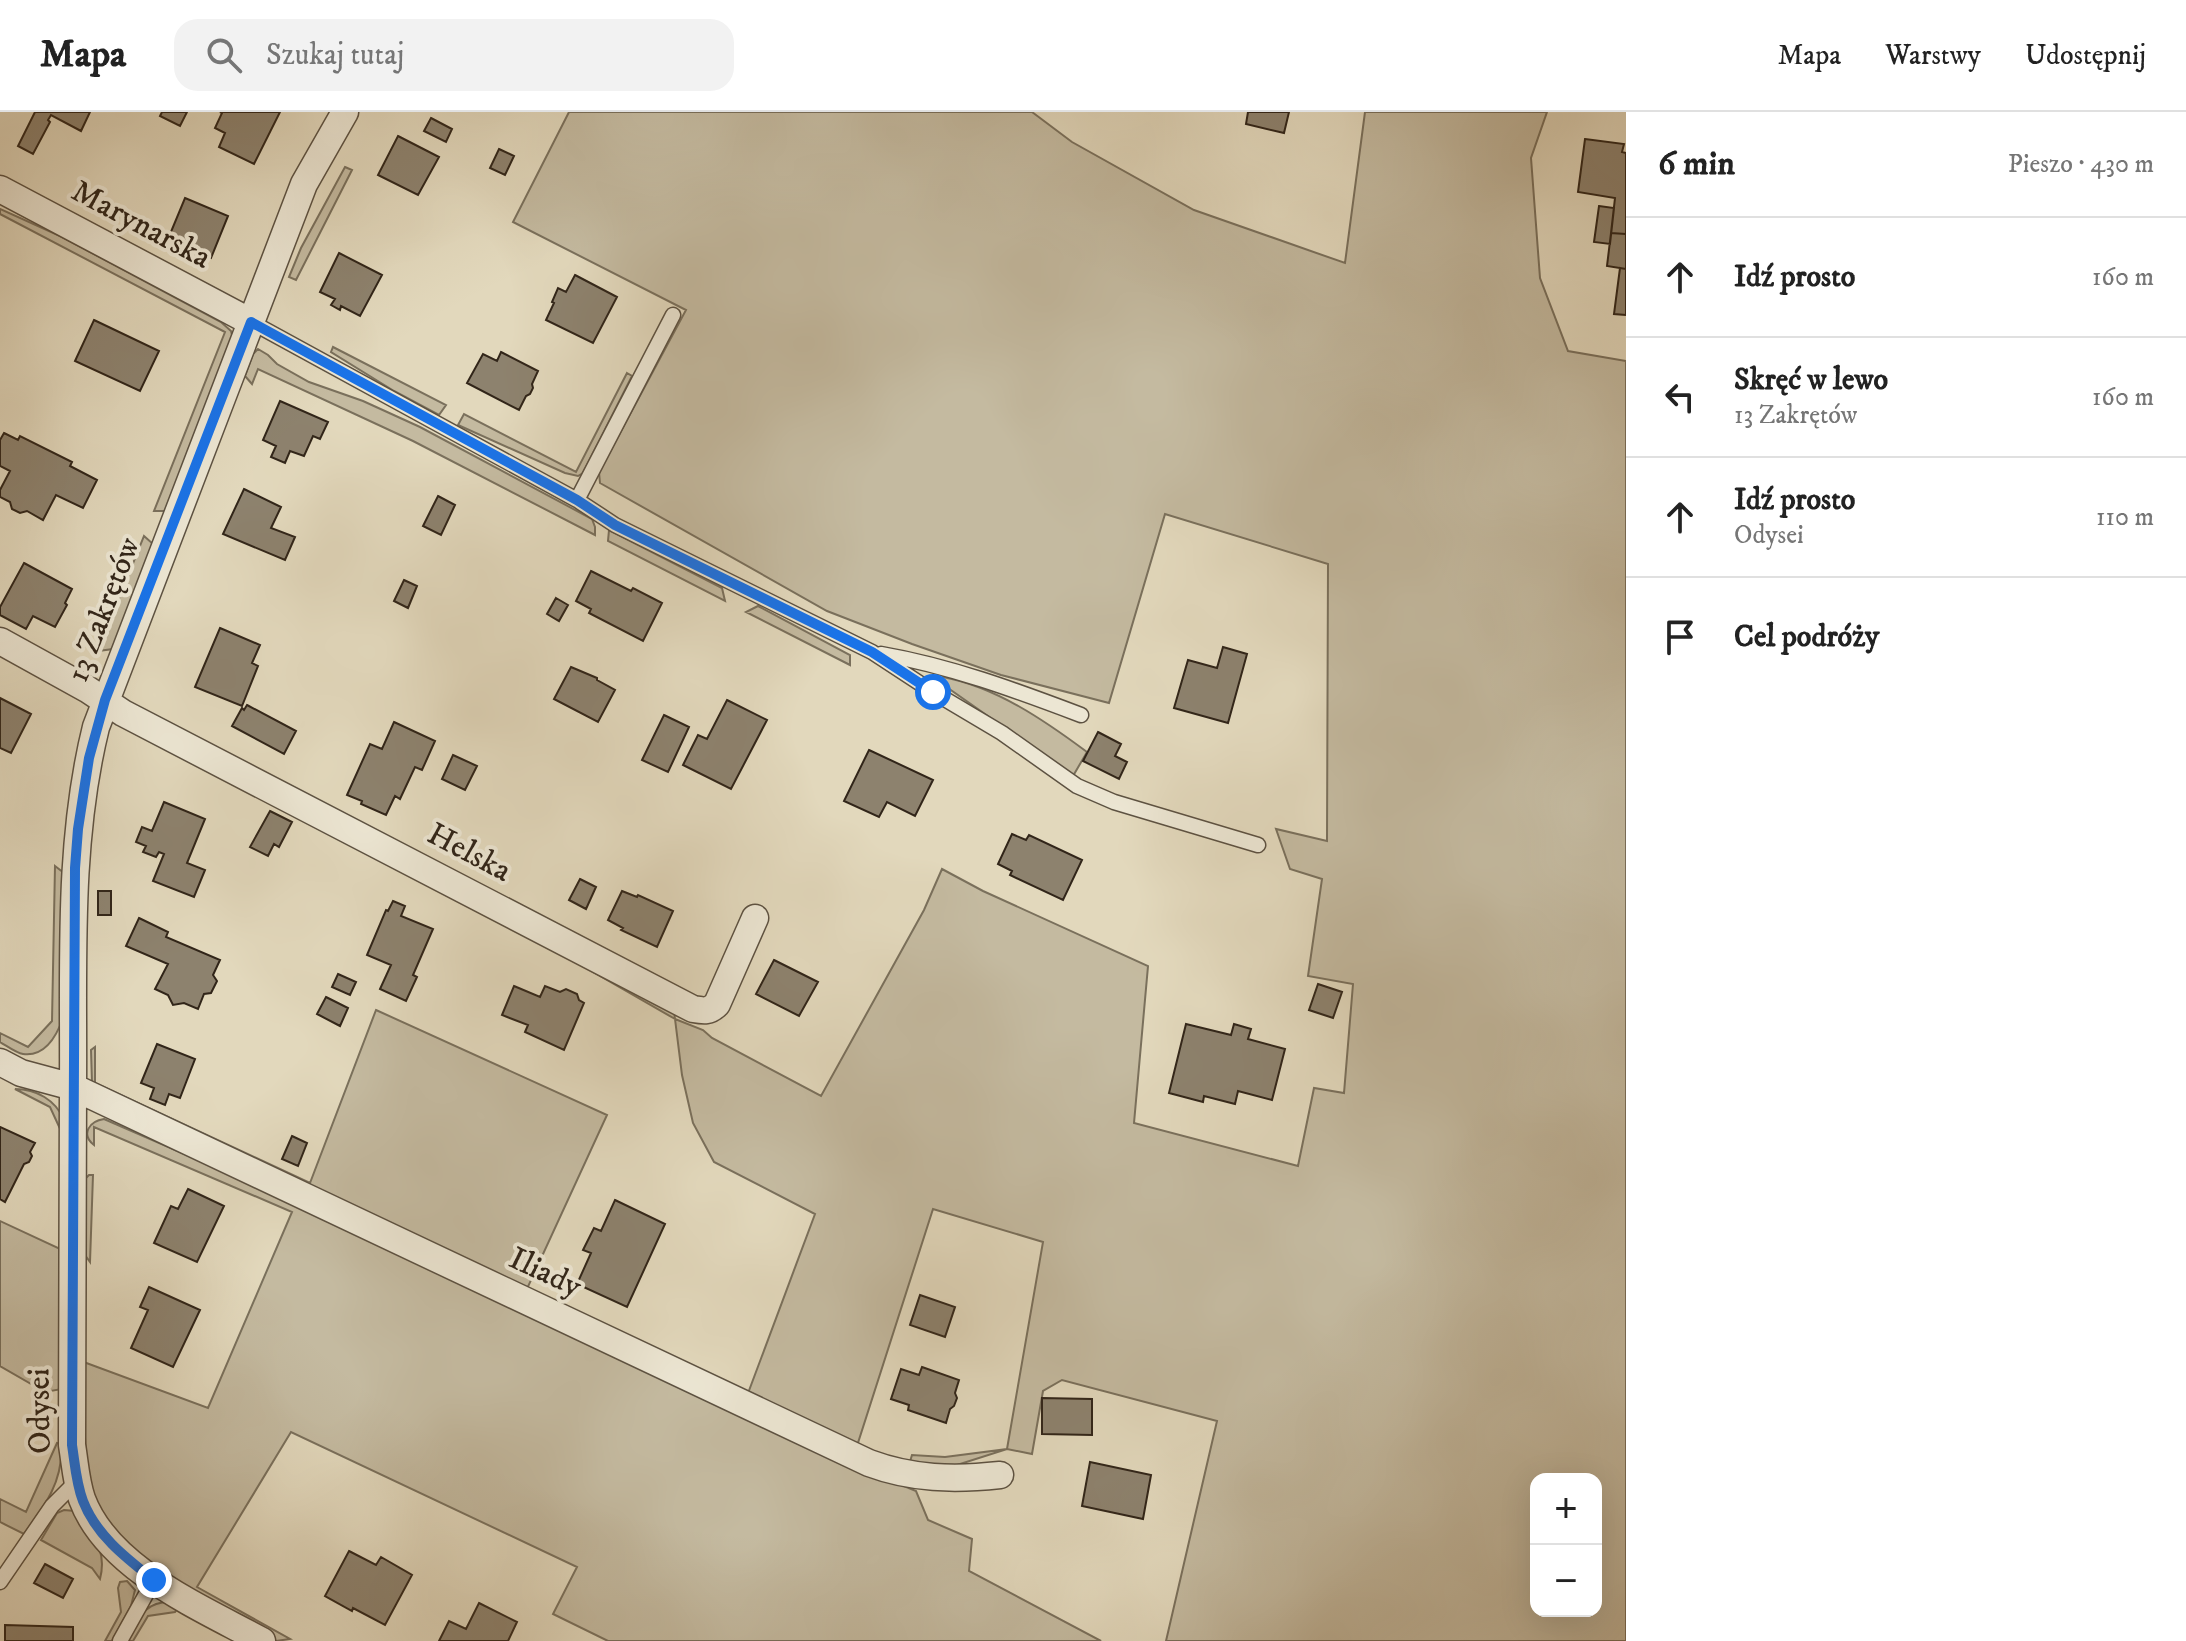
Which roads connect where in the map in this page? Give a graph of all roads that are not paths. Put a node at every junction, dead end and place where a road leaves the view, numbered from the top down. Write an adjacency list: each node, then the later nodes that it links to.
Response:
1 (345, 112): 4 (street, 13 Zakrętów)
2 (0, 189): 4 (street, Marynarska)
3 (673, 315): 5 (lane)
4 (251, 322): 5 (lane); 8 (street, 13 Zakrętów)
5 (577, 500): 7 (lane)
6 (0, 641): 8 (street)
7 (872, 652): 9 (lane); 10 (lane)
8 (105, 700): 11 (street, Helska); 13 (street, 13 Zakrętów)
9 (1081, 715)
10 (1258, 845)
11 (755, 918)
12 (0, 1062): 13 (street)
13 (73, 1087): 14 (street, Iliady); 15 (street, Odysei)
14 (1000, 1475)
15 (77, 1481): 16 (street, Odysei); 17 (lane)
16 (154, 1580): 18 (lane); 19 (street, Odysei)
17 (0, 1582)
18 (120, 1641)
19 (262, 1641)

